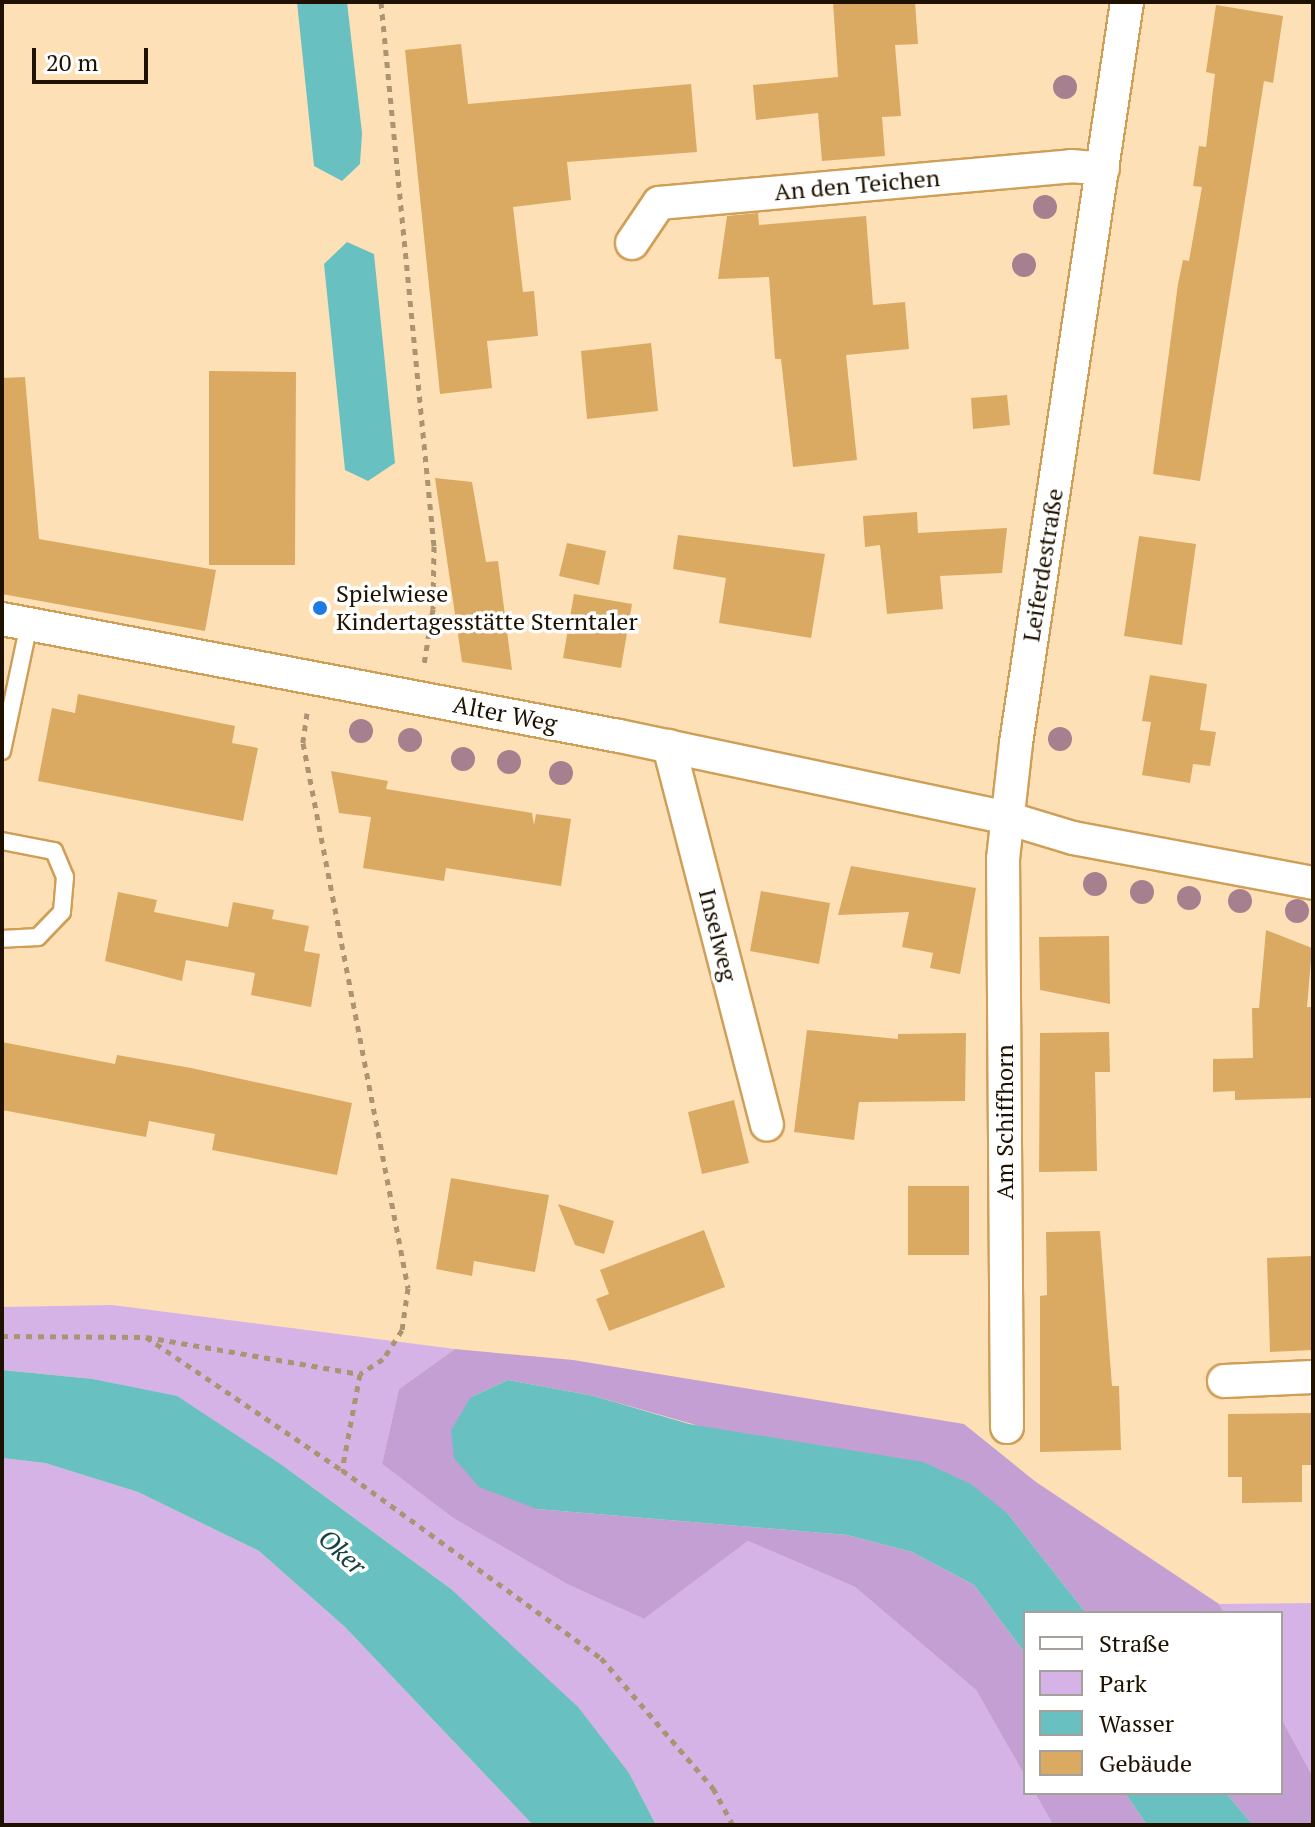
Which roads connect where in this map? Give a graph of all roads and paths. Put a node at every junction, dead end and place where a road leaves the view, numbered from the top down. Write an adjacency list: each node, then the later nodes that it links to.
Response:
1 (381, 2): 7 (path)
2 (1127, 2): 3 (street, Leiferdestraße)
3 (1103, 169): 4 (street, An den Teichen); 10 (street, Leiferdestraße)
4 (632, 243)
5 (15, 622): 6 (street, Alter Weg); 9 (lane)
6 (312, 677): 7 (street, Alter Weg); 17 (path)
7 (419, 697): 8 (street, Alter Weg)
8 (669, 746): 10 (street, Alter Weg); 14 (street, Inselweg)
9 (2, 751)
10 (1007, 818): 12 (street); 20 (street, Am Schiffhorn)
11 (2, 841): 13 (lane)
12 (1313, 883)
13 (2, 939)
14 (767, 1125)
15 (2, 1336): 16 (path)
16 (146, 1337): 17 (path); 21 (path)
17 (360, 1374): 21 (path)
18 (1313, 1377): 19 (street)
19 (1224, 1381)
20 (1007, 1427)
21 (342, 1470): 22 (path)
22 (733, 1825)

